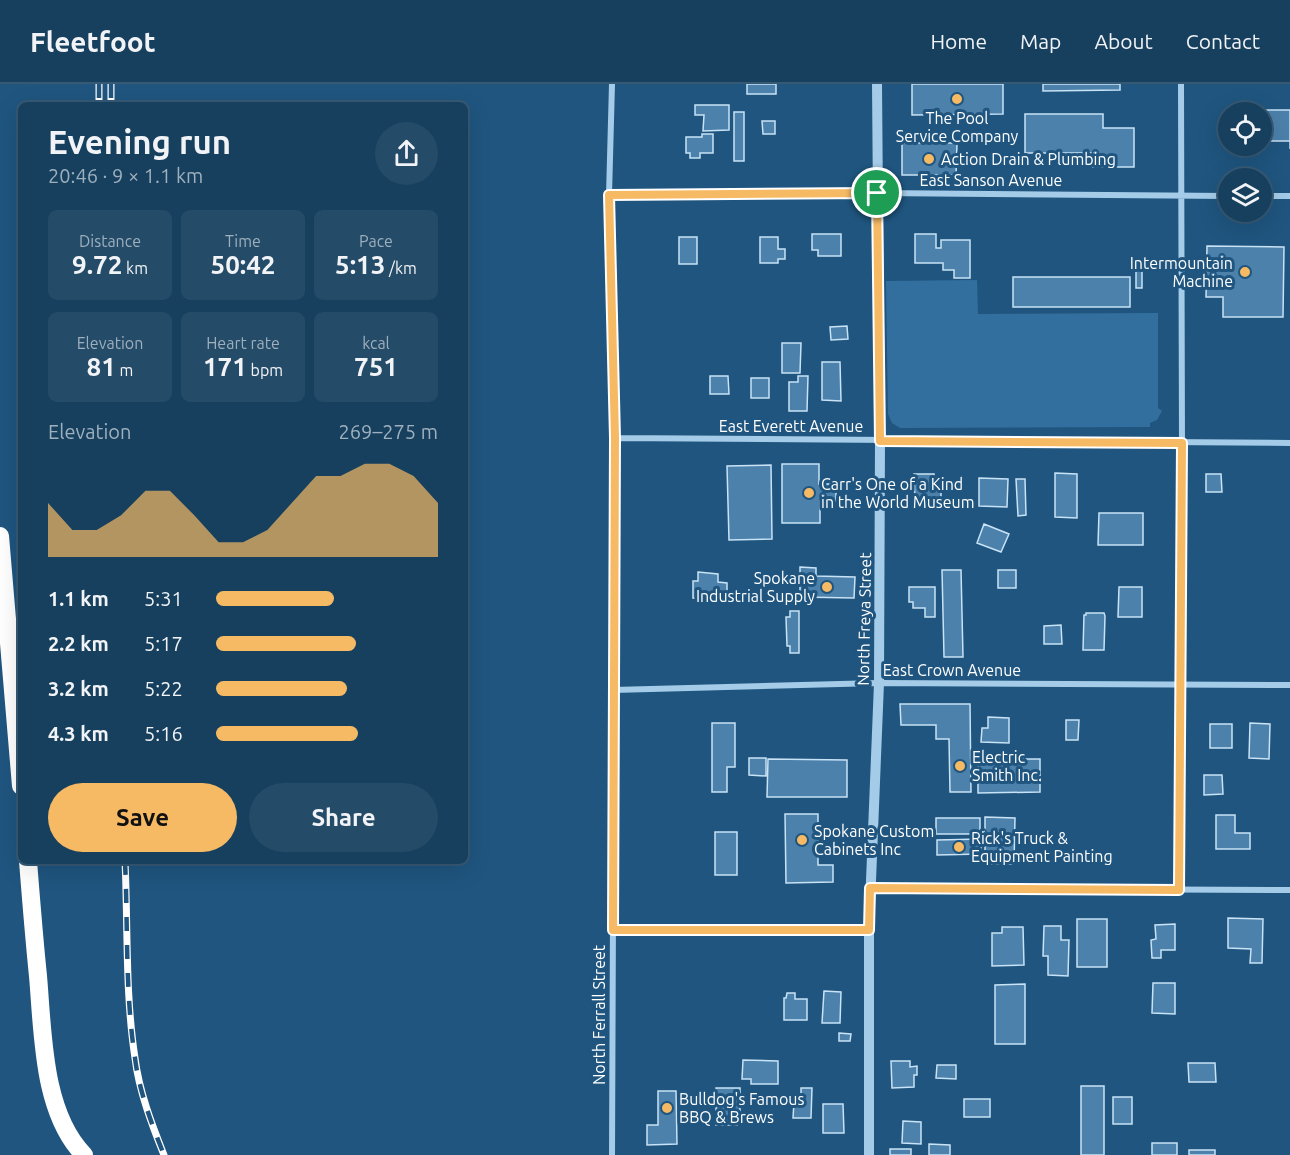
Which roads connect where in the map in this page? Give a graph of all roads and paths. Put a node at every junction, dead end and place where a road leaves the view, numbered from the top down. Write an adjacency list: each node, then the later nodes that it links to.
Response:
1 (612, 84): 5 (street, North Ferrall Street)
2 (877, 84): 4 (street, North Freya Street)
3 (1181, 84): 6 (street)
4 (877, 193): 5 (street, East Sanson Avenue); 6 (street, East Sanson Avenue); 11 (street, North Freya Street)
5 (609, 195): 10 (street, North Ferrall Street)
6 (1181, 195): 7 (street, East Sanson Avenue); 12 (street)
7 (1218, 196)
8 (1272, 196): 9 (street)
9 (1290, 196)
10 (615, 438): 11 (street, East Everett Avenue); 18 (street, North Ferrall Street)
11 (880, 441): 12 (street, East Everett Avenue); 15 (street, North Freya Street)
12 (1182, 443): 13 (street, East Everett Avenue); 16 (street)
13 (1290, 443)
14 (0, 536): 19 (highway)
15 (879, 683): 16 (street, East Crown Avenue); 18 (street, East Crown Avenue); 21 (street, North Freya Street)
16 (1179, 685): 17 (street, East Crown Avenue); 22 (street)
17 (1290, 686)
18 (613, 690): 24 (street, North Ferrall Street)
19 (18, 750)
20 (28, 864): 26 (highway)
21 (870, 888): 22 (street); 25 (street, North Freya Street)
22 (1179, 890): 23 (street)
23 (1290, 890)
24 (613, 930): 25 (street); 27 (street, North Ferrall Street)
25 (869, 930): 28 (street, North Freya Street)
26 (84, 1155)
27 (612, 1155)
28 (869, 1155)

